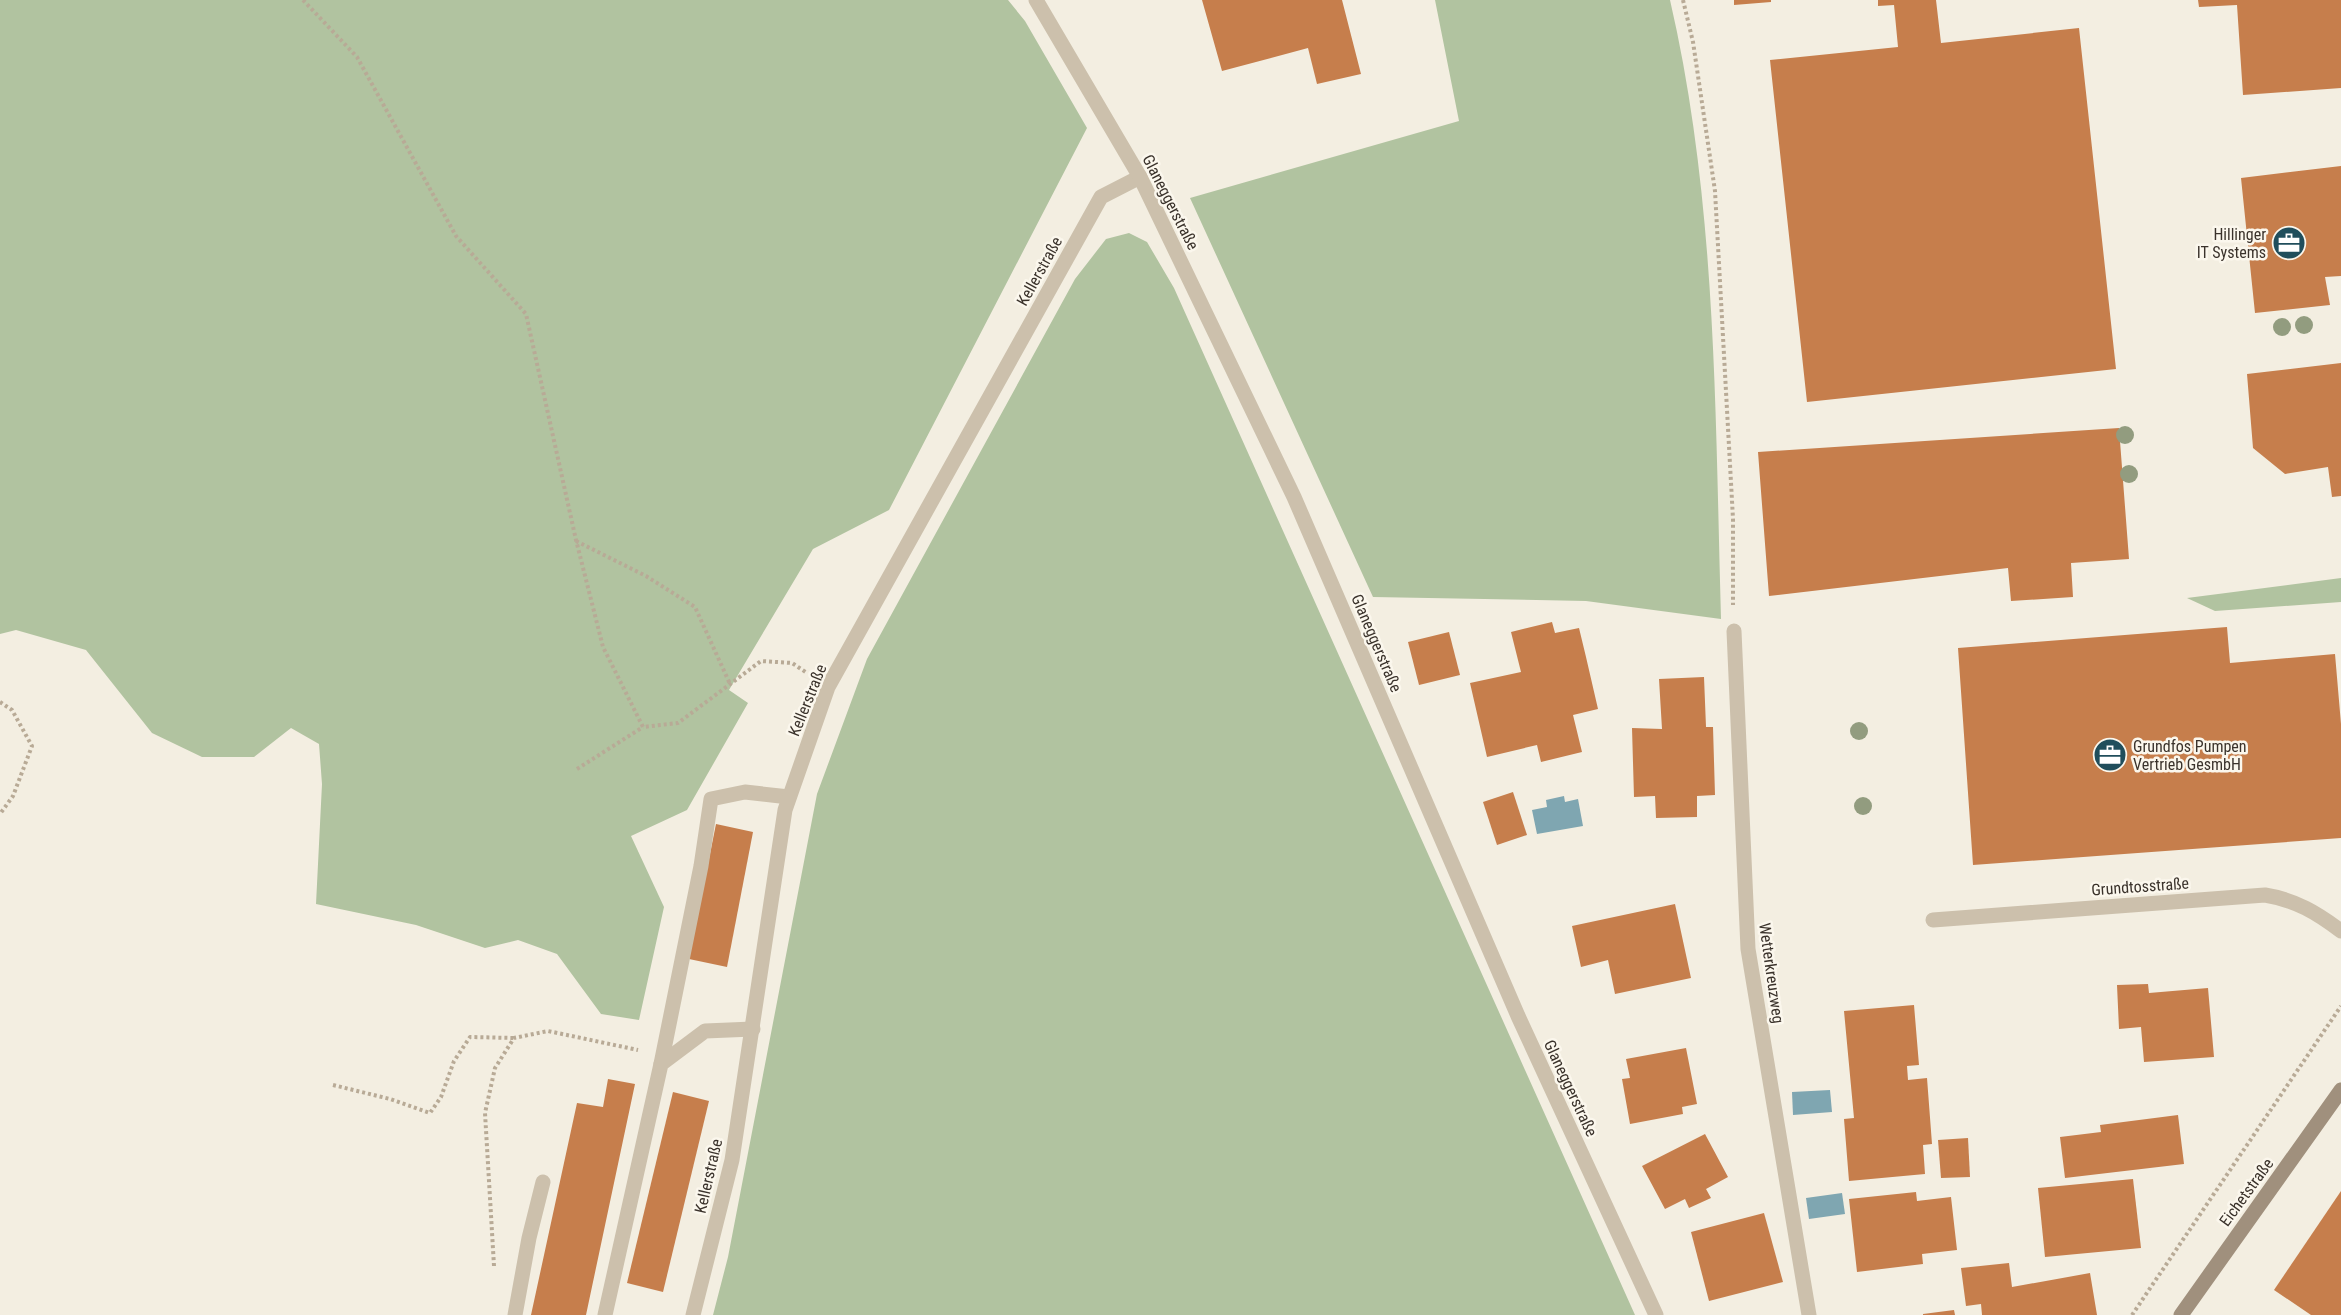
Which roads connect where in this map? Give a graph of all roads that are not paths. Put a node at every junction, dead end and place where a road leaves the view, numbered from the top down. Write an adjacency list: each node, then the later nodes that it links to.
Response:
1 (1036, 0): 2 (street, Glaneggerstraße)
2 (1140, 177): 4 (street, Kellerstraße); 14 (street, Glaneggerstraße)
3 (1734, 632): 15 (street, Wetterkreuzweg)
4 (789, 797): 7 (street, Kellerstraße); 8 (street)
5 (1933, 920): 6 (street, Grundtosstraße)
6 (2341, 931)
7 (753, 1029): 8 (street); 13 (street, Kellerstraße)
8 (661, 1064): 12 (street)
9 (2341, 1090): 16 (main road, Eichetstraße)
10 (543, 1182): 11 (street)
11 (515, 1315)
12 (604, 1315)
13 (693, 1315)
14 (1656, 1315)
15 (1809, 1315)
16 (2181, 1315)

